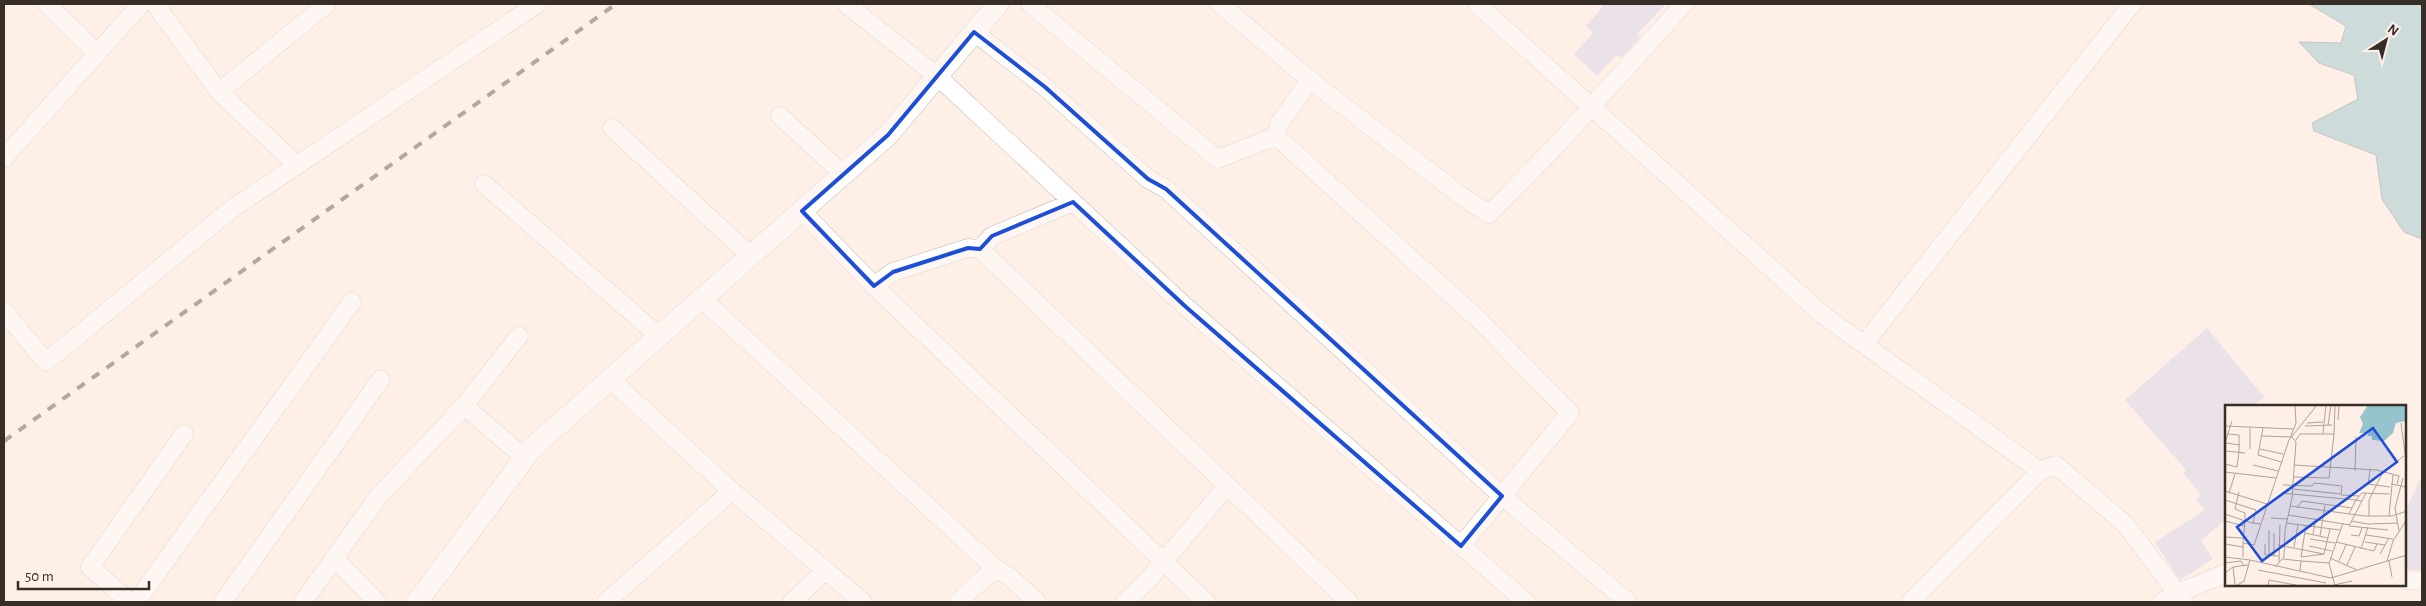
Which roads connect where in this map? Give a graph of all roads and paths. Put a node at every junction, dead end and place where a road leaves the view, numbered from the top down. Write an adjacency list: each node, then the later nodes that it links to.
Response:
1 (47, 4): 14 (street)
2 (141, 4): 14 (street)
3 (155, 4): 17 (street)
4 (327, 4): 17 (street)
5 (537, 4): 23 (street)
6 (846, 4): 15 (street)
7 (998, 4): 13 (street)
8 (1030, 4): 21 (street)
9 (1220, 4): 16 (street)
10 (1477, 4): 18 (street)
11 (1684, 4): 18 (street)
12 (2132, 4): 36 (street)
13 (974, 32): 15 (street); 45 (street)
14 (97, 54): 22 (street)
15 (937, 76): 24 (street); 26 (street)
16 (1310, 80): 18 (street); 21 (street)
17 (219, 92): 23 (street)
18 (1591, 106): 36 (street)
19 (780, 116): 24 (street)
20 (612, 128): 29 (street)
21 (1276, 136): 45 (street)
22 (4, 158)
23 (297, 166): 33 (street)
24 (843, 174): 27 (street)
25 (484, 184): 35 (street)
26 (1073, 202): 28 (street); 46 (street)
27 (802, 211): 29 (street); 30 (street)
28 (980, 249): 30 (street); 43 (street)
29 (751, 256): 31 (street)
30 (874, 286): 48 (street)
31 (702, 299): 35 (street); 49 (street)
32 (352, 302): 56 (street)
33 (4, 311)
34 (519, 336): 39 (street)
35 (659, 336): 38 (street)
36 (1864, 344): 42 (street)
37 (380, 379): 57 (street)
38 (610, 379): 41 (street); 44 (street)
39 (464, 406): 41 (street); 47 (street)
40 (184, 434): 55 (street)
41 (525, 458): 60 (street)
42 (2040, 471): 54 (street); 71 (street)
43 (1227, 486): 48 (street); 68 (street)
44 (732, 491): 50 (street); 61 (street)
45 (1502, 496): 46 (street); 70 (street)
46 (1461, 546): 69 (street)
47 (334, 558): 58 (street); 59 (street)
48 (1162, 560): 66 (street); 67 (street)
49 (995, 568): 64 (street); 65 (street)
50 (826, 570): 62 (street); 63 (street)
51 (2225, 574): 54 (street)
52 (2406, 580): 53 (street)
53 (2422, 581)
54 (2181, 597): 72 (street)
55 (130, 602)
56 (136, 602)
57 (223, 602)
58 (303, 602)
59 (377, 602)
60 (417, 602)
61 (606, 602)
62 (792, 602)
63 (863, 602)
64 (958, 602)
65 (1037, 602)
66 (1125, 602)
67 (1206, 602)
68 (1349, 602)
69 (1526, 602)
70 (1628, 602)
71 (1910, 602)
72 (2162, 602)

